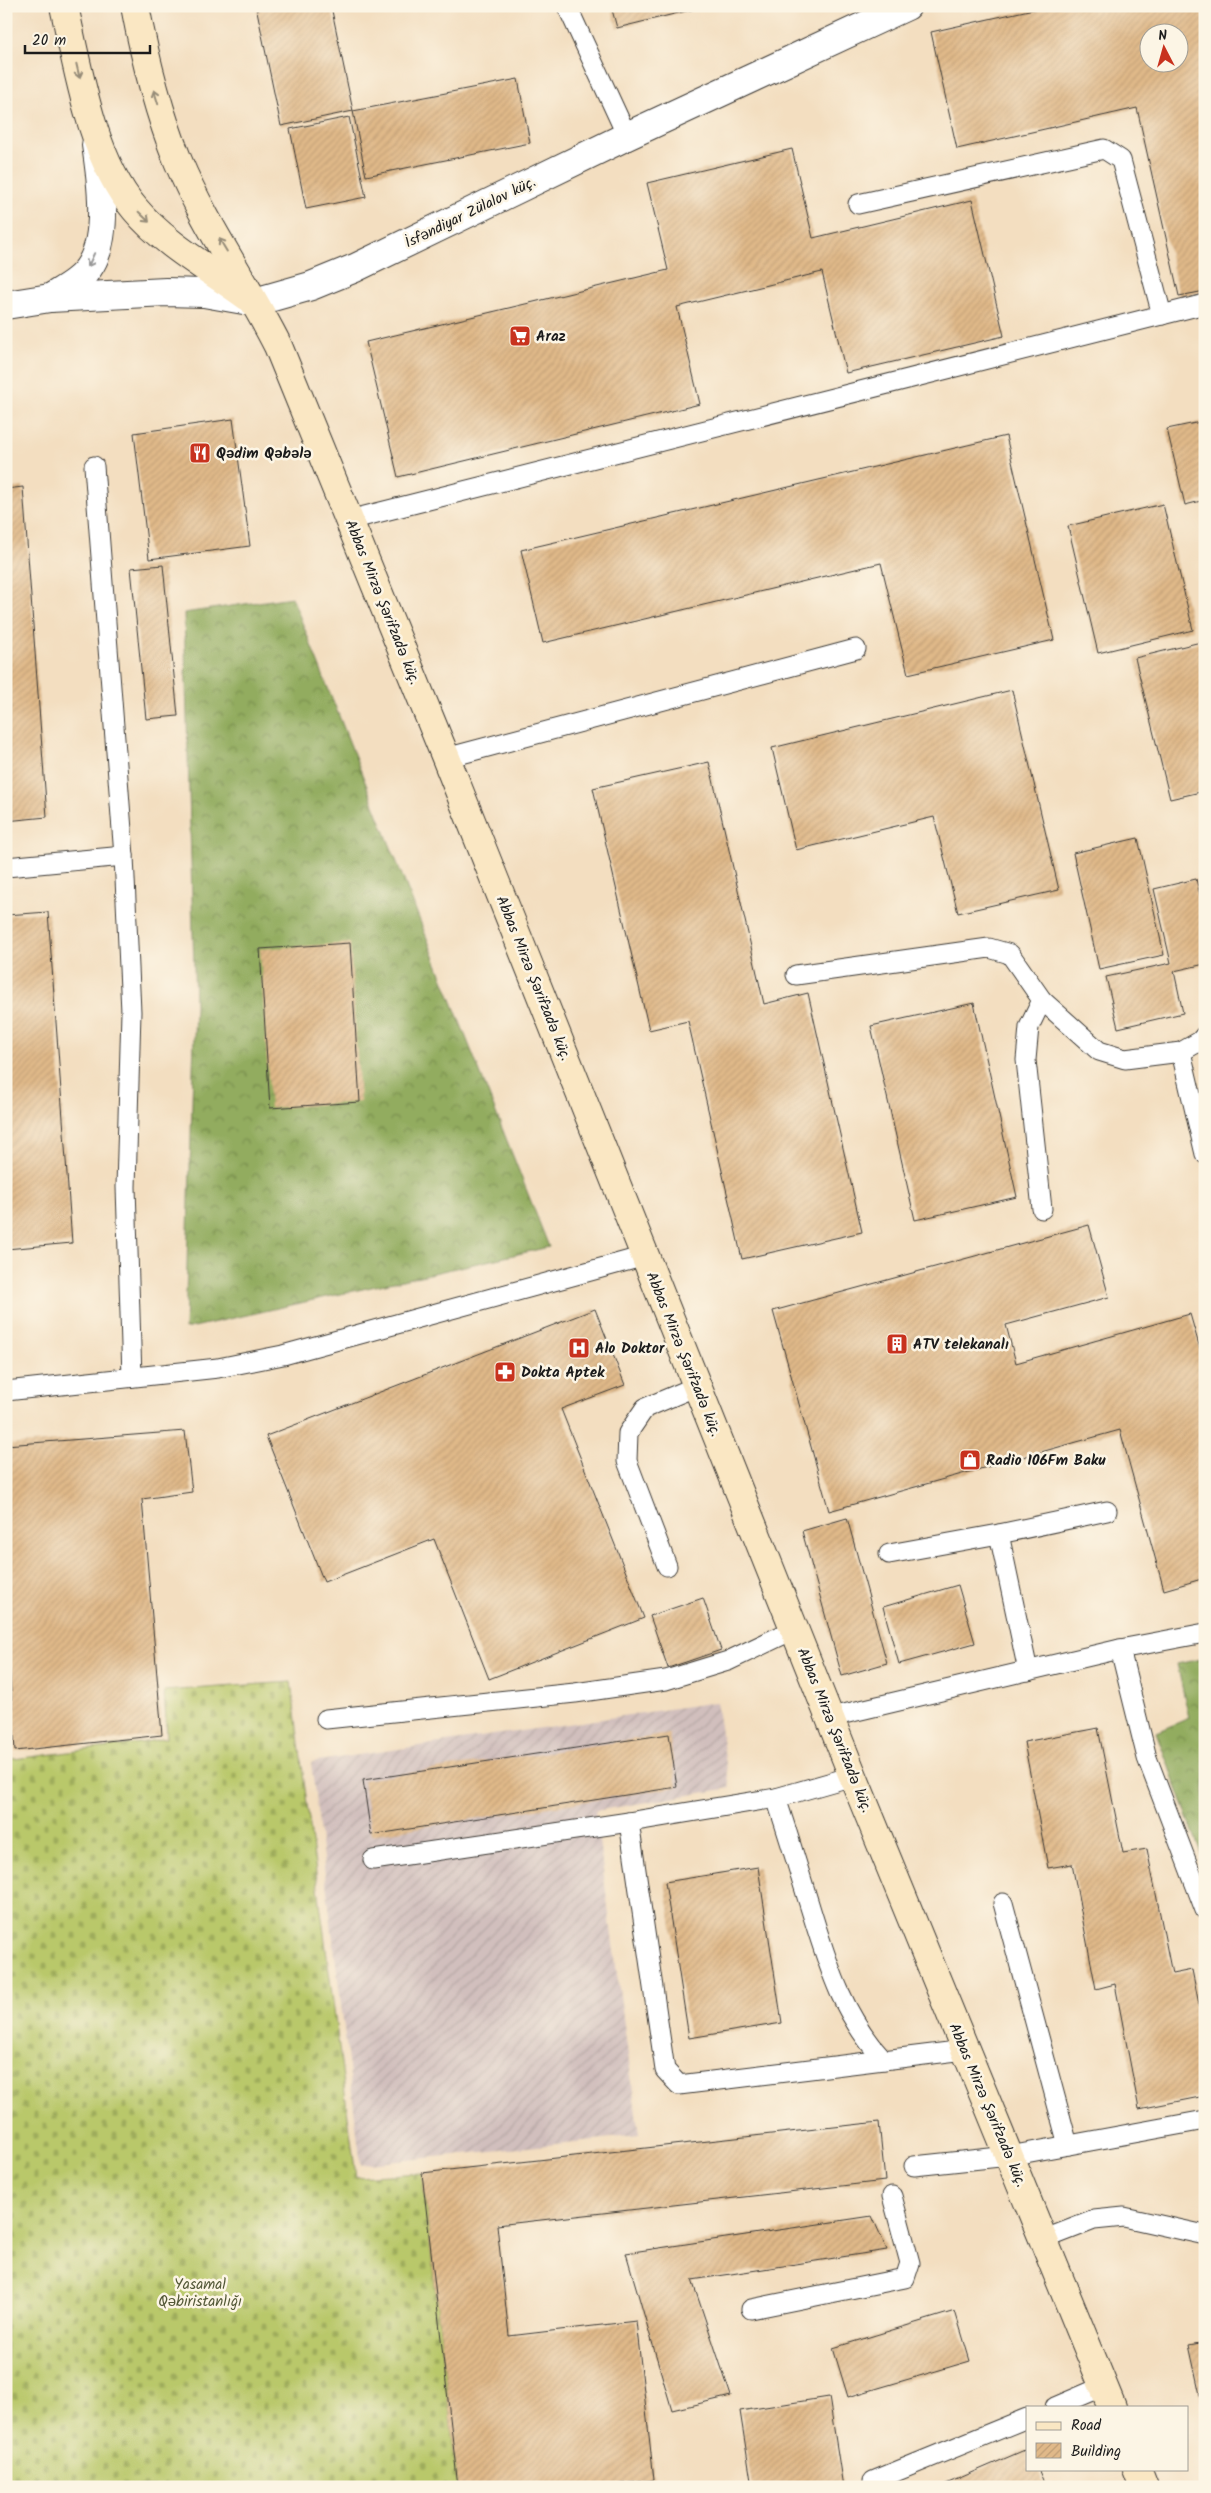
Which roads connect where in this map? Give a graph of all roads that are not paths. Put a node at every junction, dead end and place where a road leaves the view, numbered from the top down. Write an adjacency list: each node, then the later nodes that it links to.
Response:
1 (64, 6): 5 (main road, Abbas Mirzə Şərifzadə küç., one-way to 5)
2 (135, 6): 9 (main road, Abbas Mirzə Şərifzadə küç., one-way to 2)
3 (567, 6): 6 (lane)
4 (907, 6): 6 (street, İsfəndiyar Zülalov küç.)
5 (93, 127): 8 (street, one-way to 8); 9 (main road, Abbas Mirzə Şərifzadə küç., one-way to 9)
6 (627, 136): 9 (street, İsfəndiyar Zülalov küç.)
7 (858, 204): 12 (lane)
8 (50, 298): 9 (street, İsfəndiyar Zülalov küç.); 11 (street, İsfəndiyar Zülalov küç.)
9 (256, 302): 14 (main road, Abbas Mirzə Şərifzadə küç.)
10 (1205, 304): 12 (lane)
11 (6, 305)
12 (1162, 316): 14 (lane)
13 (94, 466): 17 (lane)
14 (349, 520): 16 (main road, Abbas Mirzə Şərifzadə küç.)
15 (856, 649): 16 (lane)
16 (446, 758): 25 (main road, Abbas Mirzə Şərifzadə küç.)
17 (124, 856): 18 (lane); 26 (lane)
18 (6, 867)
19 (796, 975): 20 (lane)
20 (1042, 1000): 22 (lane); 24 (lane)
21 (1205, 1035): 22 (lane)
22 (1182, 1052): 23 (lane)
23 (1205, 1154)
24 (1042, 1208)
25 (645, 1256): 26 (lane); 27 (main road, Abbas Mirzə Şərifzadə küç.)
26 (132, 1377): 28 (lane)
27 (697, 1386): 32 (lane); 33 (main road, Abbas Mirzə Şərifzadə küç.)
28 (6, 1391)
29 (1107, 1511): 30 (lane)
30 (999, 1534): 31 (lane); 36 (lane)
31 (889, 1554)
32 (667, 1566)
33 (795, 1629): 37 (main road, Abbas Mirzə Şərifzadə küç.); 38 (lane)
34 (1205, 1633): 35 (lane)
35 (1120, 1649): 36 (lane); 44 (lane)
36 (1028, 1671): 37 (lane)
37 (831, 1717): 39 (main road, Abbas Mirzə Şərifzadə küç.)
38 (326, 1719)
39 (854, 1776): 40 (lane); 45 (main road, Abbas Mirzə Şərifzadə küç.)
40 (776, 1798): 41 (lane); 46 (lane)
41 (629, 1822): 42 (lane); 46 (lane)
42 (373, 1860)
43 (1003, 1904): 48 (lane)
44 (1205, 1910)
45 (966, 2050): 46 (lane); 49 (main road, Abbas Mirzə Şərifzadə küç.)
46 (884, 2060)
47 (1205, 2120): 48 (lane)
48 (1068, 2145): 49 (lane)
49 (1009, 2156): 50 (lane); 53 (main road, Abbas Mirzə Şərifzadə küç.)
50 (914, 2166)
51 (892, 2196): 54 (lane)
52 (1205, 2235): 53 (lane)
53 (1044, 2239): 55 (main road, Abbas Mirzə Şərifzadə küç.)
54 (751, 2308)
55 (1108, 2397): 56 (lane)
56 (1059, 2406)
57 (1026, 2418): 59 (lane)
58 (1137, 2470): 60 (main road)
59 (873, 2481)
60 (1144, 2487)

